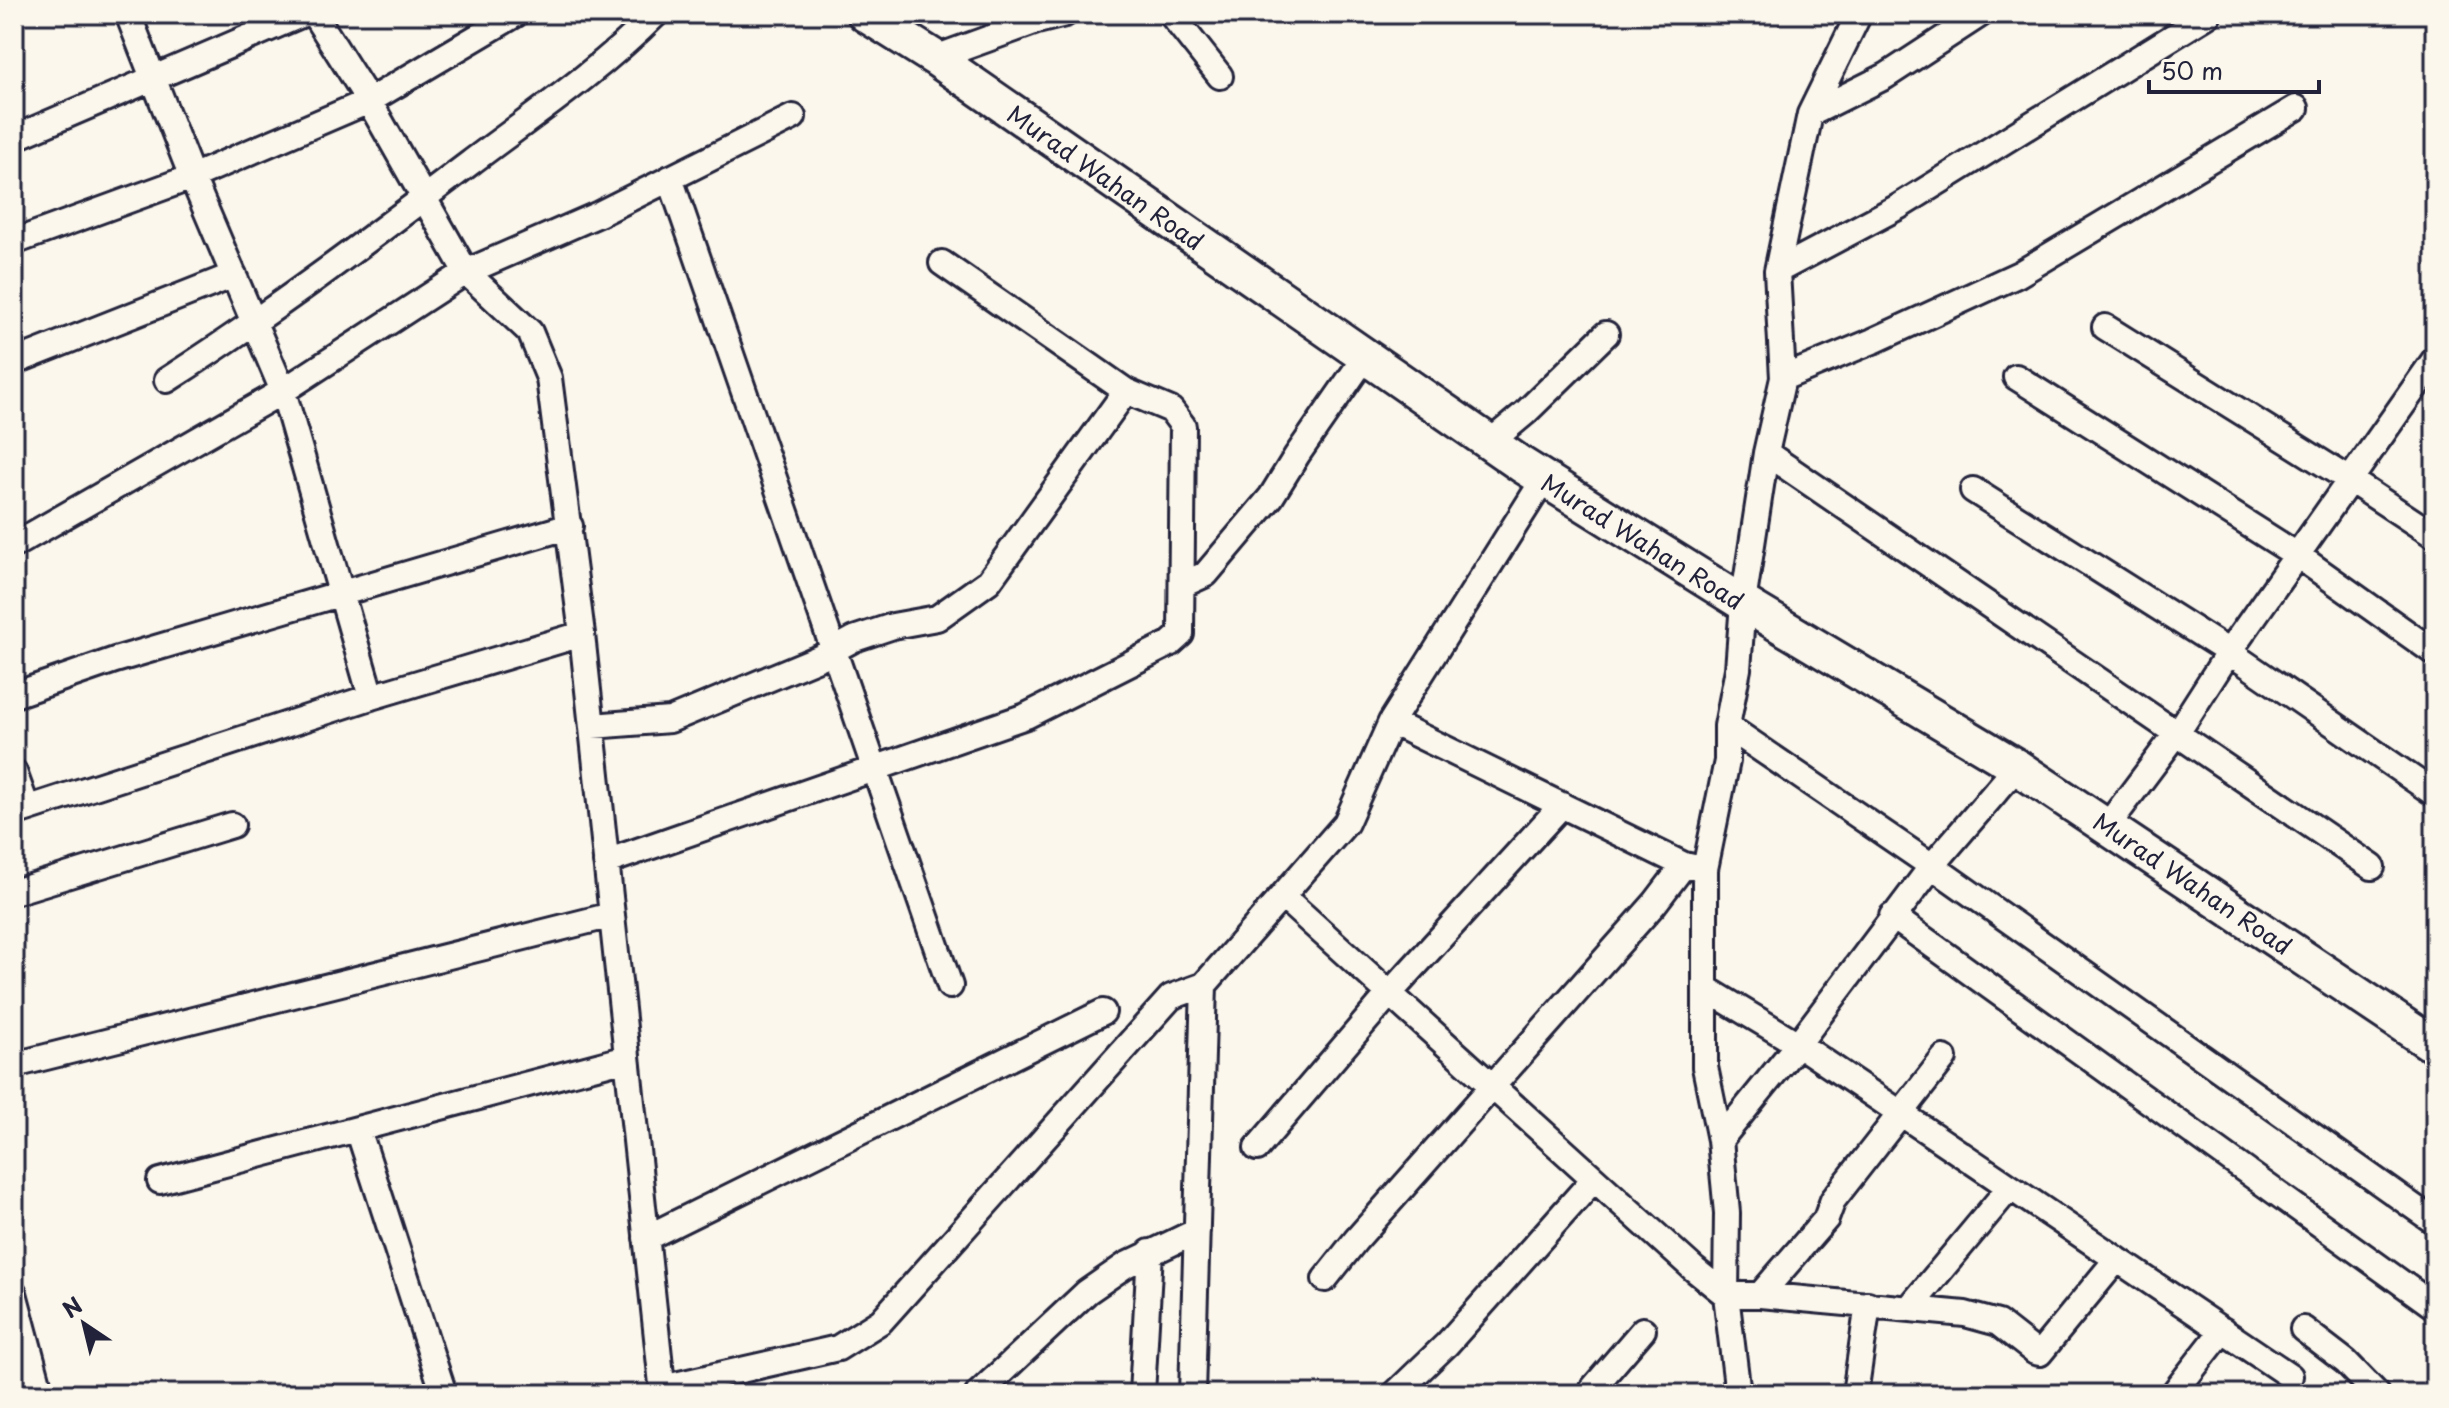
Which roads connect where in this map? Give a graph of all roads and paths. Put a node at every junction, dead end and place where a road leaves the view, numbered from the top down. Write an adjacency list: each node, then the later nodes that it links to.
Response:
1 (128, 14): 15 (street)
2 (303, 14): 15 (street)
3 (314, 14): 16 (street)
4 (516, 14): 16 (street)
5 (656, 14): 23 (street)
6 (865, 14): 13 (street, Murad Wahan Road)
7 (1065, 14): 12 (street)
8 (1171, 14): 14 (street)
9 (1859, 14): 18 (street)
10 (1981, 14): 18 (street)
11 (2208, 15): 26 (street)
12 (1035, 17): 13 (street)
13 (935, 58): 32 (street, Murad Wahan Road)
14 (1220, 76)
15 (153, 79): 20 (street); 21 (street)
16 (369, 101): 21 (street); 23 (street)
17 (2296, 108): 36 (street)
18 (1810, 114): 26 (street)
19 (793, 117): 22 (street)
20 (14, 138)
21 (192, 177): 24 (street); 28 (street)
22 (670, 178): 27 (street); 53 (street)
23 (423, 199): 27 (street); 29 (street)
24 (14, 242)
25 (942, 263): 39 (street)
26 (1777, 271): 36 (street)
27 (466, 272): 38 (street); 45 (street)
28 (234, 275): 29 (street); 34 (street)
29 (255, 323): 37 (street); 38 (street)
30 (2105, 327): 43 (street)
31 (1606, 334): 40 (street)
32 (1365, 357): 40 (street, Murad Wahan Road); 49 (street)
33 (2435, 359): 43 (street)
34 (14, 362)
35 (2016, 377): 48 (street)
36 (1783, 378): 41 (street)
37 (167, 380)
38 (283, 391): 47 (street); 50 (street)
39 (1126, 391): 49 (street); 53 (street)
40 (1489, 443): 42 (street, Murad Wahan Road)
41 (1766, 453): 51 (street); 61 (street)
42 (1544, 479): 51 (street, Murad Wahan Road); 58 (street)
43 (2350, 480): 46 (street); 48 (street)
44 (1973, 490): 54 (street)
45 (570, 526): 50 (street); 52 (street)
46 (2435, 536)
47 (14, 545)
48 (2297, 555): 54 (street); 55 (street)
49 (1182, 585): 62 (street)
50 (341, 593): 56 (street); 57 (street)
51 (1743, 603): 60 (street); 63 (street, Murad Wahan Road)
52 (582, 634): 57 (street); 59 (street)
53 (834, 649): 59 (street); 62 (street)
54 (2229, 652): 61 (street); 65 (street)
55 (2435, 653)
56 (14, 695)
57 (371, 697): 67 (street)
58 (1391, 722): 66 (street); 75 (street)
59 (592, 726): 70 (street)
60 (1727, 726): 71 (street); 72 (street)
61 (2177, 733): 69 (street); 73 (street)
62 (875, 767): 70 (street); 79 (street)
63 (2017, 767): 69 (street, Murad Wahan Road); 71 (street)
64 (14, 772): 67 (street)
65 (2435, 794)
66 (1562, 805): 72 (street); 81 (street)
67 (21, 811)
68 (232, 825): 74 (street)
69 (2108, 825): 84 (street, Murad Wahan Road)
70 (606, 862): 76 (street)
71 (1932, 866): 77 (street); 96 (street)
72 (1694, 867): 80 (street); 88 (street)
73 (2372, 867)
74 (14, 892)
75 (1282, 896): 78 (street); 81 (street)
76 (612, 915): 85 (street); 87 (street)
77 (1892, 916): 83 (street); 107 (street)
78 (1204, 985): 97 (street); 112 (street)
79 (950, 986)
80 (1705, 988): 83 (street); 91 (street)
81 (1389, 994): 88 (street); 92 (street)
82 (1103, 1012): 98 (street)
83 (1798, 1044): 89 (street); 91 (street)
84 (2435, 1046)
85 (627, 1058): 90 (street); 98 (street)
86 (1944, 1058): 89 (street)
87 (14, 1065)
88 (1493, 1088): 93 (street); 101 (street)
89 (1901, 1113): 95 (street); 104 (street)
90 (358, 1129): 94 (street); 114 (street)
91 (1720, 1140): 103 (street)
92 (1257, 1148)
93 (1594, 1179): 103 (street); 118 (street)
94 (160, 1181)
95 (2010, 1187): 100 (street); 106 (street)
96 (2435, 1222)
97 (1197, 1231): 99 (street); 117 (street)
98 (646, 1238): 112 (street)
99 (1150, 1252): 115 (street); 116 (street)
100 (2117, 1259): 106 (street); 110 (street)
101 (1325, 1279)
102 (14, 1293): 113 (street)
103 (1726, 1295): 104 (street); 120 (street)
104 (1760, 1295): 105 (street)
105 (1868, 1304): 106 (street); 121 (street)
106 (1910, 1307)
107 (2435, 1307)
108 (2303, 1329): 123 (street)
109 (1643, 1330): 119 (street)
110 (2223, 1330): 111 (street); 122 (street)
111 (2290, 1376)
112 (662, 1391)
113 (41, 1394)
114 (444, 1394)
115 (978, 1394)
116 (1142, 1394)
117 (1192, 1394)
118 (1395, 1394)
119 (1588, 1394)
120 (1738, 1394)
121 (1855, 1394)
122 (2173, 1394)
123 (2377, 1394)

